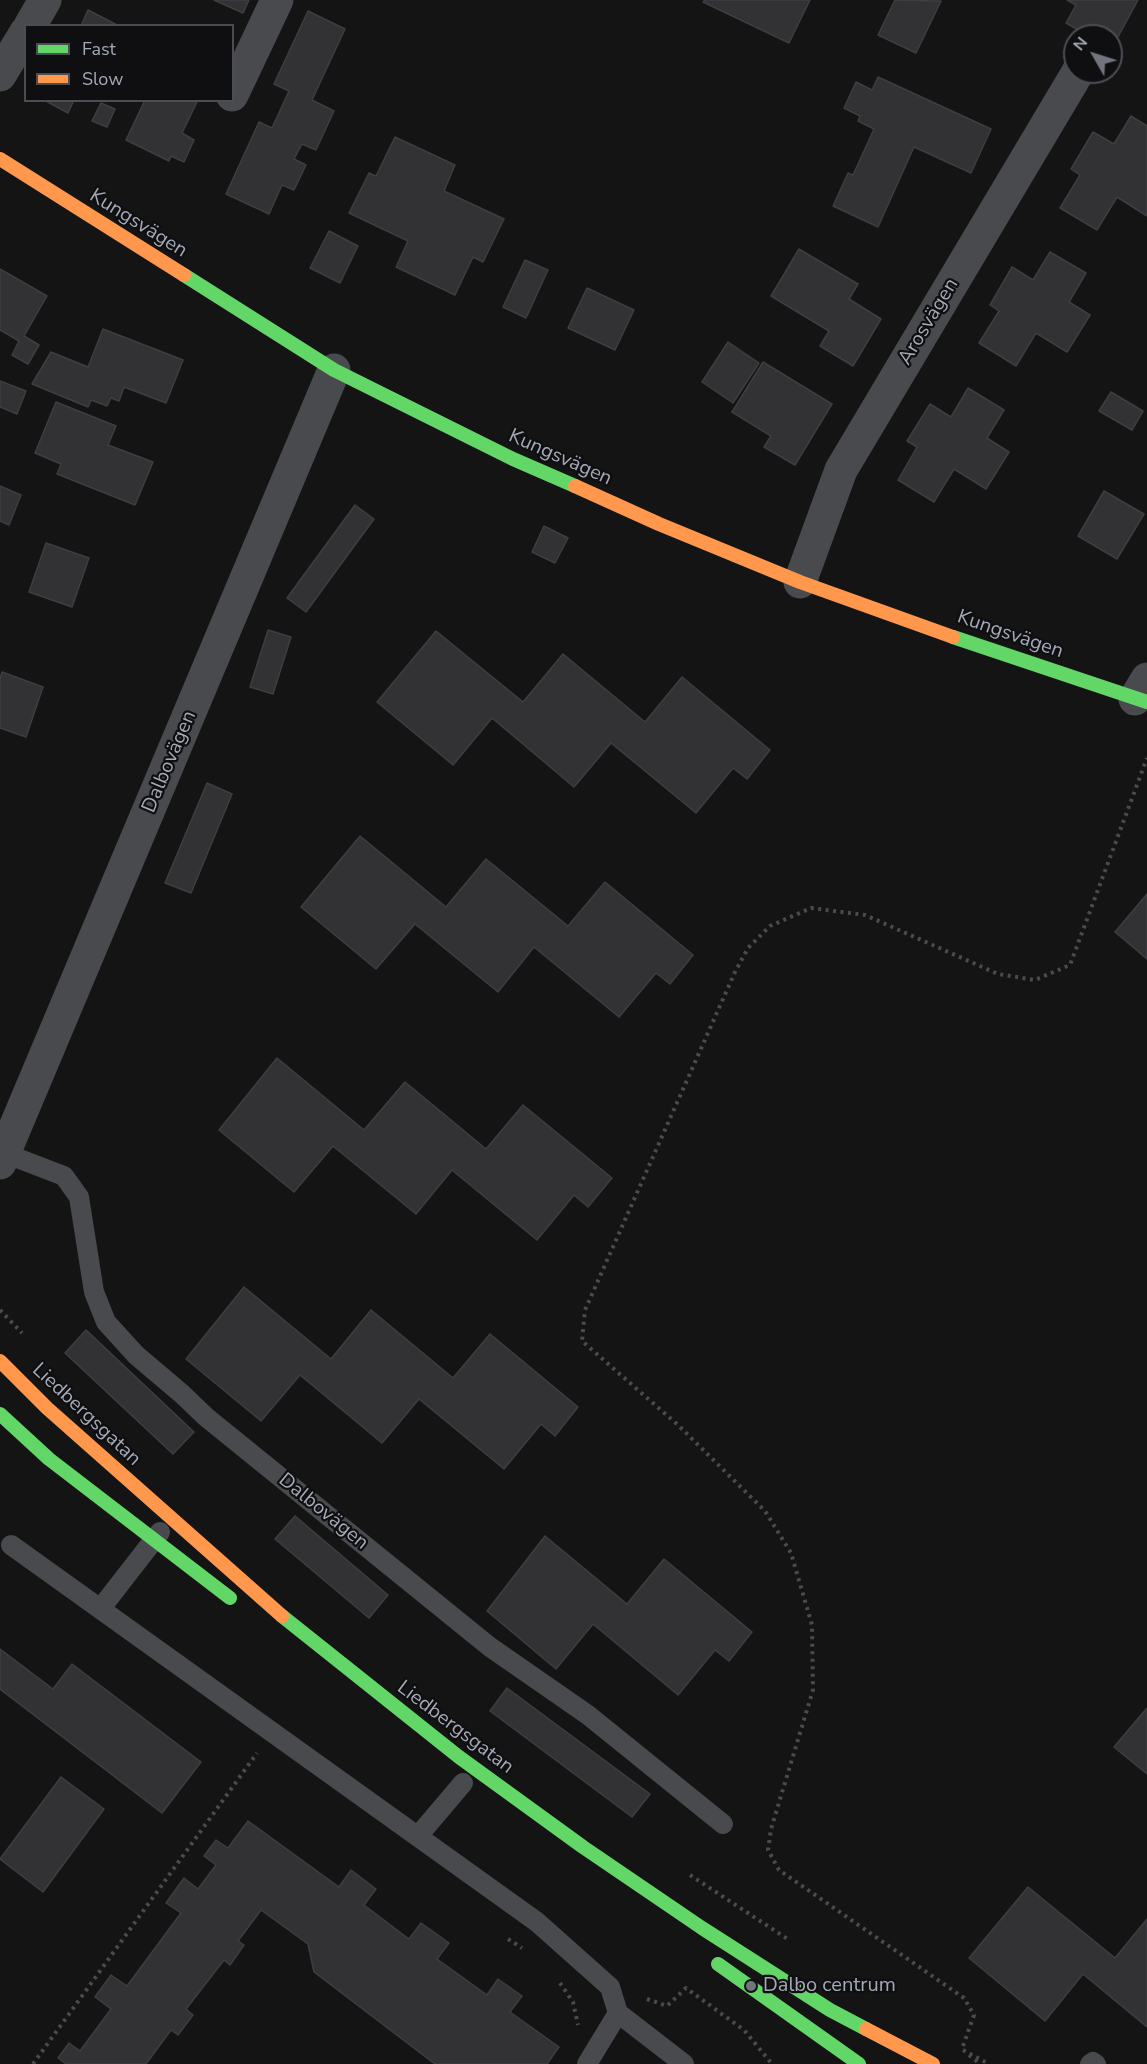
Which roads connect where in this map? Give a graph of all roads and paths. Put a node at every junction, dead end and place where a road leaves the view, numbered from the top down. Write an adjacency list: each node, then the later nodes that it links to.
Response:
1 (45, 0): 3 (street)
2 (277, 0): 7 (street)
3 (31, 24)
4 (24, 35): 5 (street)
5 (0, 75)
6 (1071, 84): 10 (street, Arosvägen)
7 (234, 90)
8 (0, 159): 9 (street, Kungsvägen)
9 (334, 370): 10 (street, Kungsvägen); 13 (street, Dalbovägen)
10 (800, 582): 11 (street, Kungsvägen)
11 (1143, 693)
12 (1147, 758): 37 (path)
13 (2, 1158): 25 (lane, Dalbovägen)
14 (0, 1310): 15 (path)
15 (24, 1335)
16 (0, 1361): 18 (street, Liedbergsgatan)
17 (0, 1414): 19 (street)
18 (171, 1518): 19 (lane); 43 (street, Liedbergsgatan)
19 (153, 1540): 21 (street); 22 (lane)
20 (11, 1545): 22 (lane)
21 (241, 1607)
22 (101, 1608): 26 (lane)
23 (267, 1760): 38 (path)
24 (463, 1783): 26 (lane)
25 (723, 1824)
26 (418, 1836): 33 (lane)
27 (688, 1874): 29 (path)
28 (507, 1938): 30 (path)
29 (796, 1945)
30 (525, 1950)
31 (711, 1959): 42 (street)
32 (555, 1975): 35 (path)
33 (610, 1987): 34 (lane); 41 (path)
34 (618, 2013): 39 (lane); 40 (lane)
35 (580, 2033)
36 (952, 2044): 37 (path)
37 (962, 2049): 44 (path); 45 (path)
38 (33, 2064)
39 (587, 2064)
40 (684, 2064)
41 (772, 2064)
42 (859, 2064)
43 (933, 2064)
44 (980, 2064)
45 (989, 2064)
46 (1090, 2064): 47 (lane)
47 (1096, 2064)

